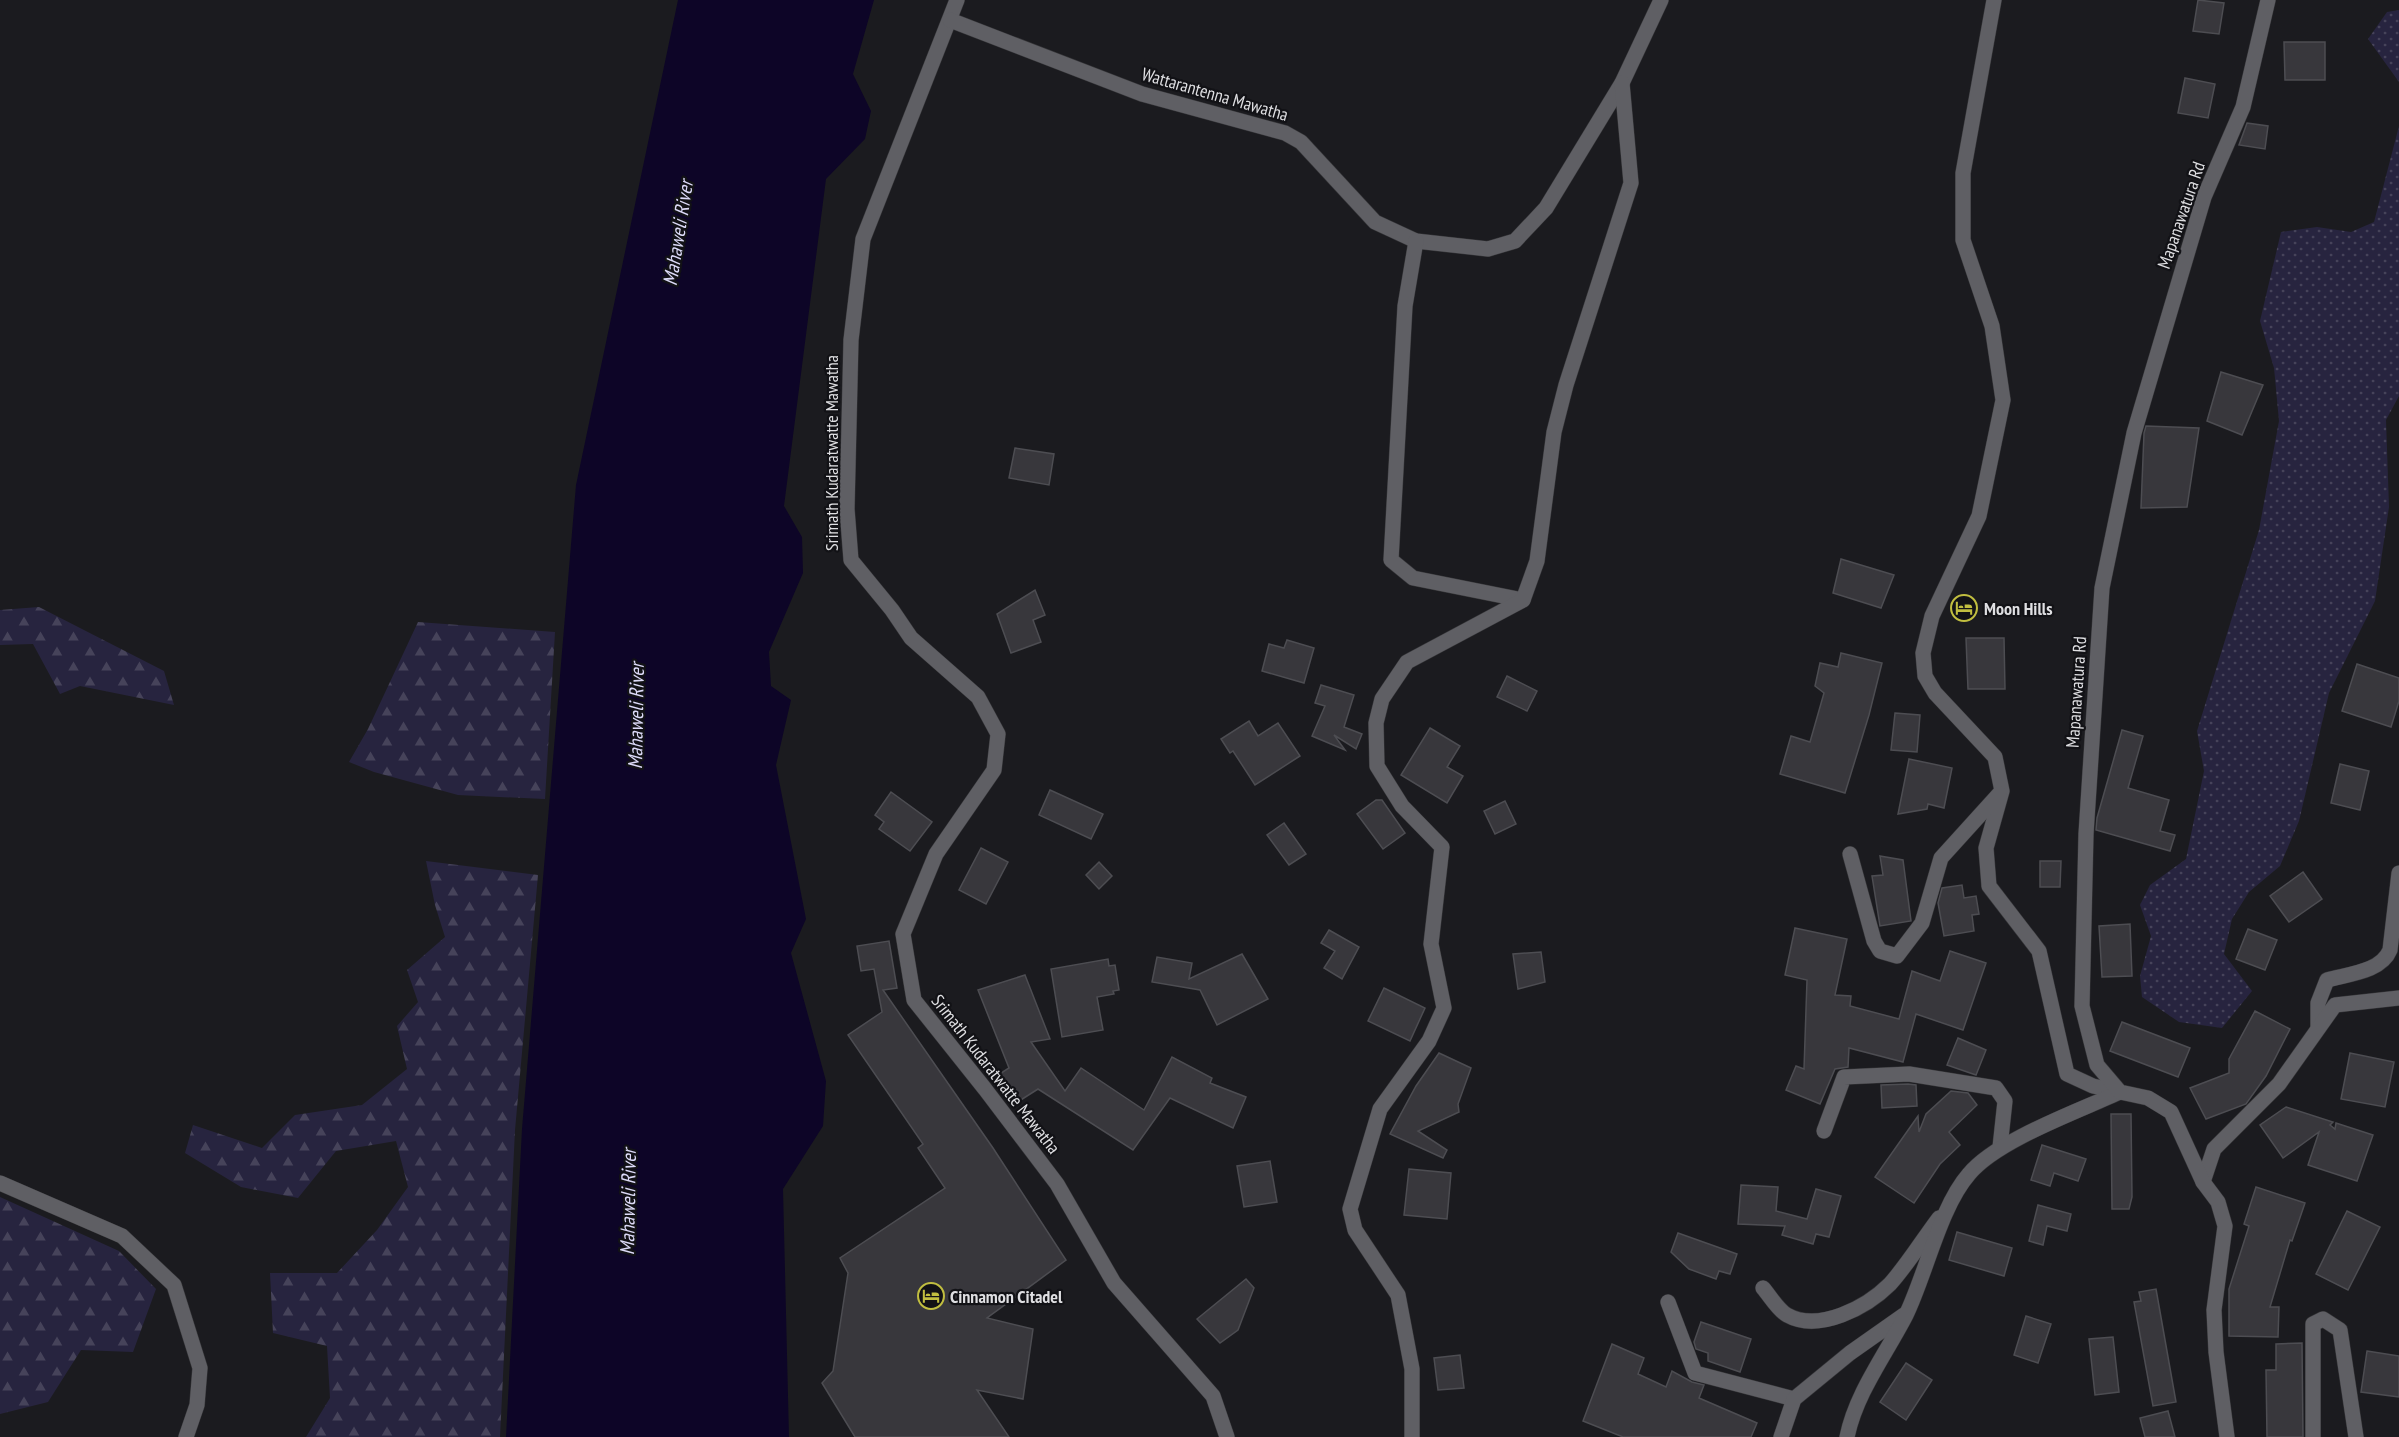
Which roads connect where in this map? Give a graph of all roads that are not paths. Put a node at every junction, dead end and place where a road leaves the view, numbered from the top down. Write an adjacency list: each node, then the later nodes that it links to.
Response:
1 (957, 0): 5 (street, Srimath Kudaratwatte Mawatha)
2 (1661, 0): 6 (street, Wattarantenna Mawatha)
3 (1994, 0): 9 (street)
4 (2268, 0): 14 (street, Mapanawatura Rd)
5 (950, 20): 7 (street, Wattarantenna Mawatha); 25 (street, Srimath Kudaratwatte Mawatha)
6 (1622, 83): 7 (street, Wattarantenna Mawatha); 8 (street)
7 (1416, 241): 8 (street)
8 (1523, 600): 26 (street)
9 (2002, 791): 10 (street); 14 (street)
10 (1850, 854)
11 (2399, 873): 13 (street)
12 (2399, 998): 13 (street)
13 (2318, 1026): 17 (street)
14 (2120, 1092): 16 (street); 17 (street)
15 (1824, 1131): 16 (street)
16 (2000, 1148): 19 (street)
17 (2203, 1182): 29 (street)
18 (0, 1183): 24 (street)
19 (1951, 1202): 20 (street); 22 (street)
20 (1763, 1288)
21 (1668, 1302): 23 (street)
22 (1907, 1313): 23 (street); 28 (street)
23 (1794, 1399): 27 (street)
24 (186, 1437)
25 (1227, 1437)
26 (1412, 1437)
27 (1781, 1437)
28 (1847, 1437)
29 (2227, 1437)
30 (2313, 1437): 31 (street)
31 (2356, 1437)

